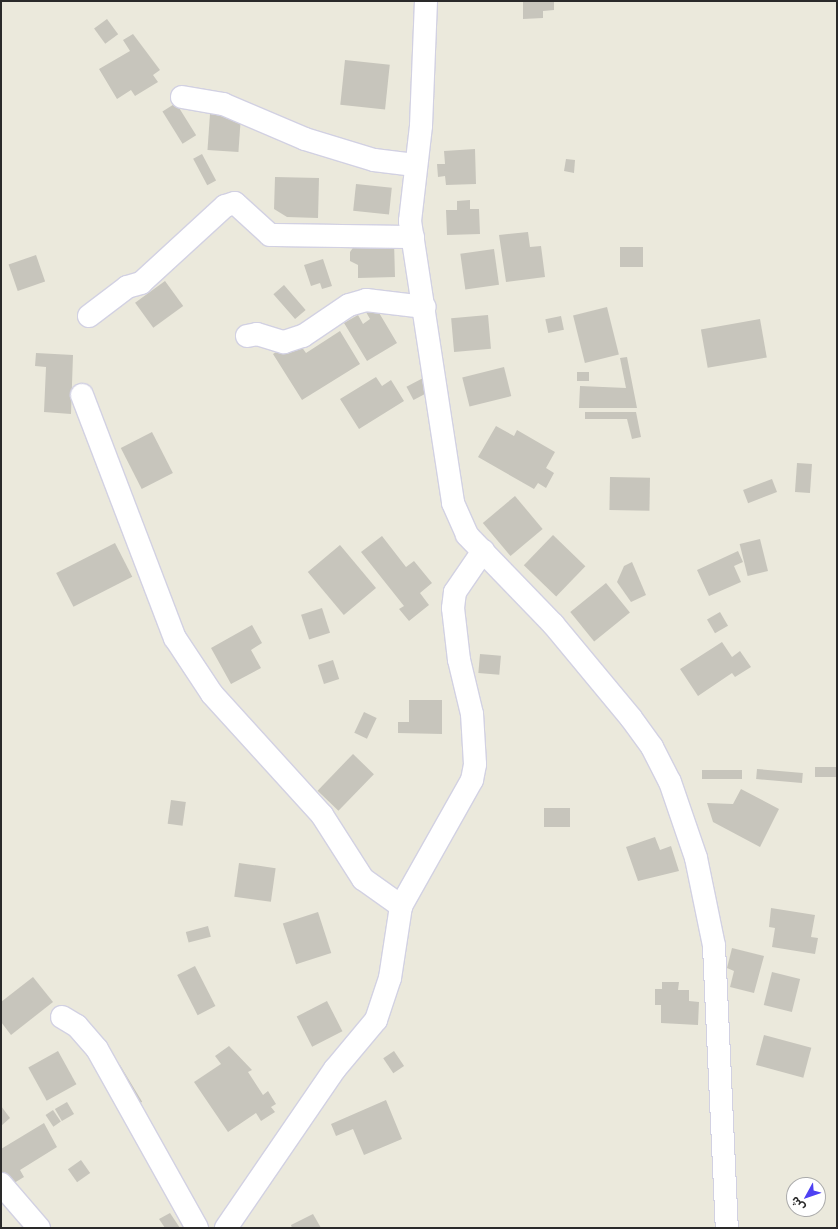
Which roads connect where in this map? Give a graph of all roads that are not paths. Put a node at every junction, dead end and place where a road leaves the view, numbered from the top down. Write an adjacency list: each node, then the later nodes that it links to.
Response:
1 (426, 1): 3 (street)
2 (182, 97): 3 (street)
3 (415, 165): 4 (street)
4 (413, 237): 5 (street); 6 (street)
5 (425, 306): 7 (street); 9 (street)
6 (90, 316)
7 (247, 336)
8 (82, 395): 10 (street)
9 (483, 551): 10 (street); 16 (street)
10 (401, 906): 15 (street)
11 (62, 1017): 14 (street)
12 (1, 1184): 13 (street)
13 (39, 1228)
14 (197, 1228)
15 (226, 1228)
16 (727, 1228)

